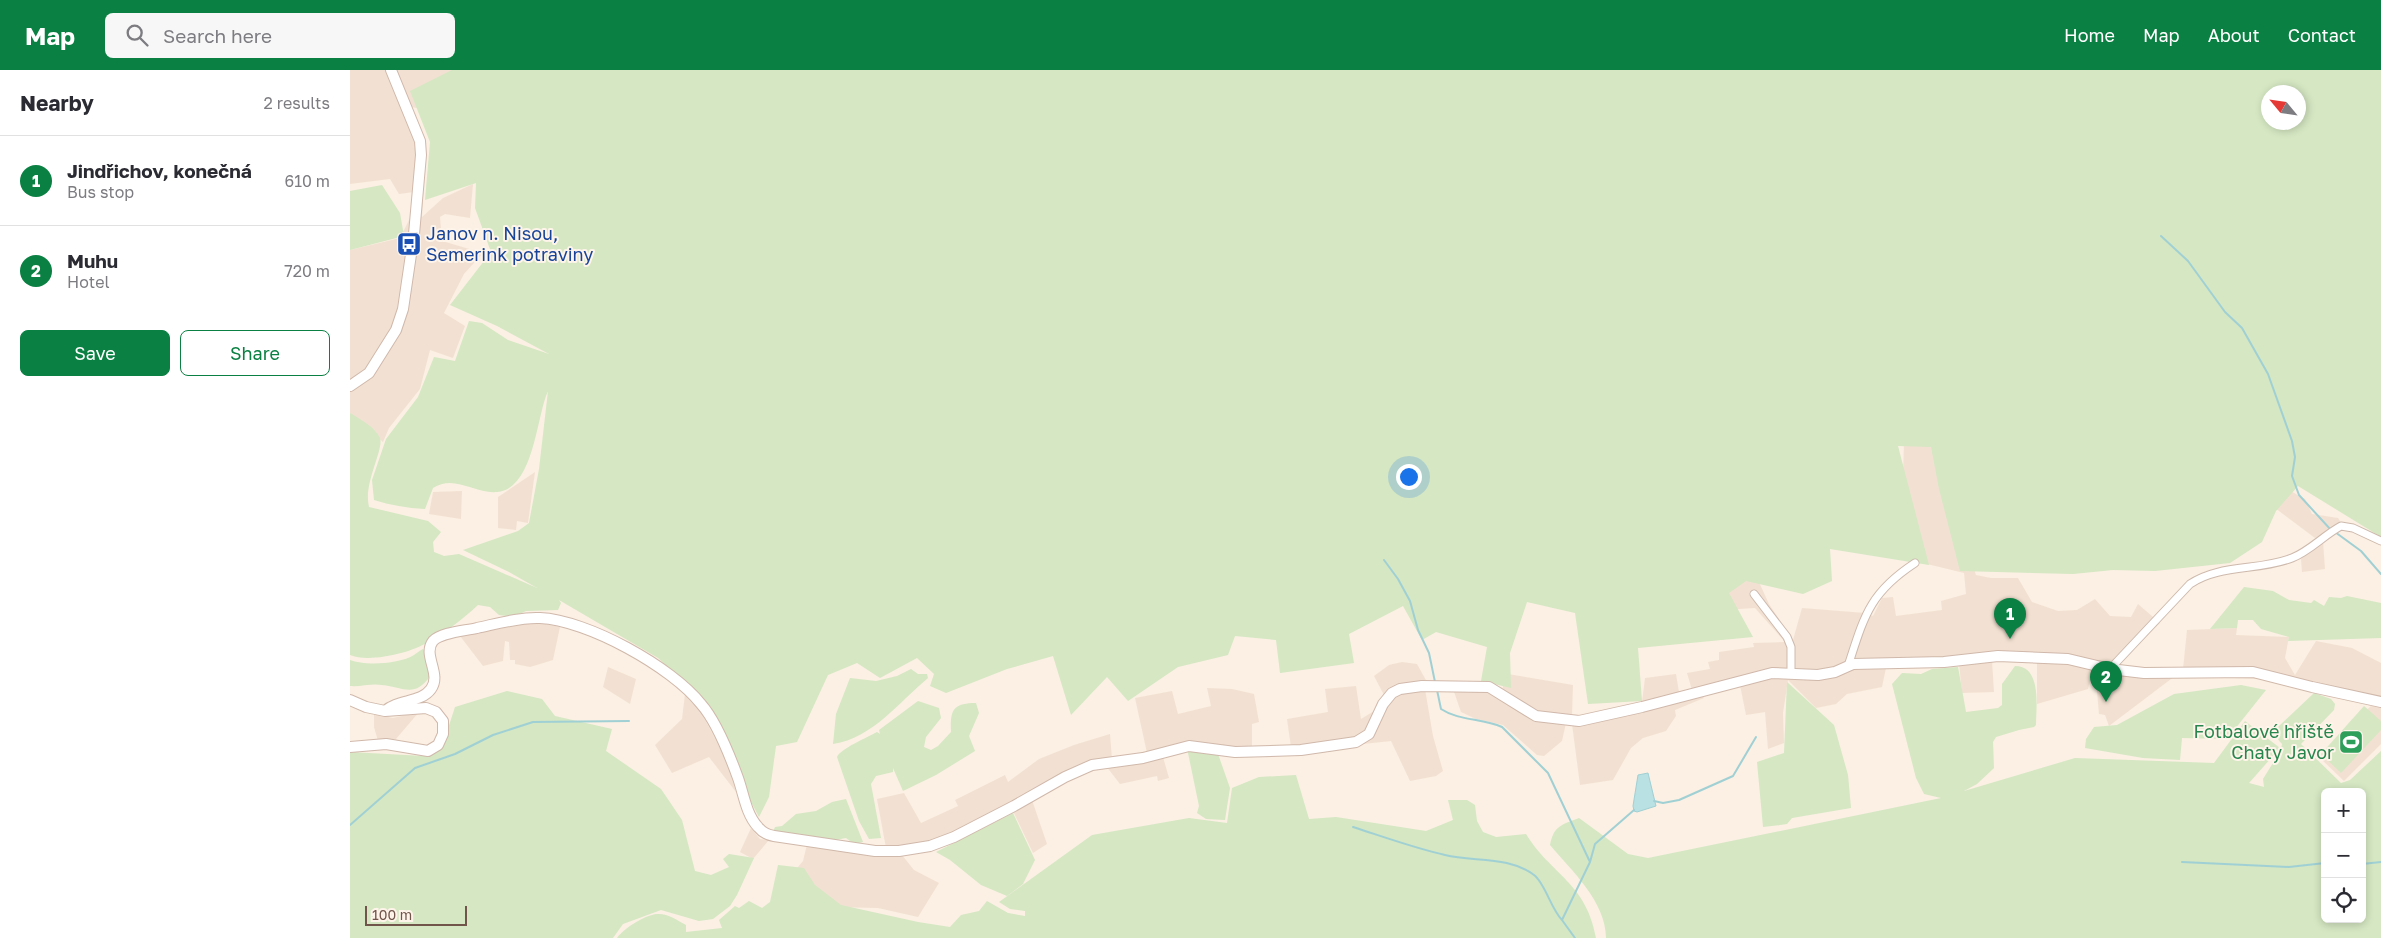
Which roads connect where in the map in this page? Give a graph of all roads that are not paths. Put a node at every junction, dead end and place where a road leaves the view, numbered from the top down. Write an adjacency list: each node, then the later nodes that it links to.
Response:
1 (391, 70): 2 (street)
2 (350, 386)
3 (2381, 541): 7 (street)
4 (1914, 563): 6 (street)
5 (1754, 594): 8 (street)
6 (1848, 666): 7 (street); 8 (street)
7 (2110, 669): 10 (street)
8 (1791, 674): 11 (street)
9 (350, 700): 11 (street)
10 (2381, 702)
11 (385, 711): 12 (street)
12 (350, 747)

